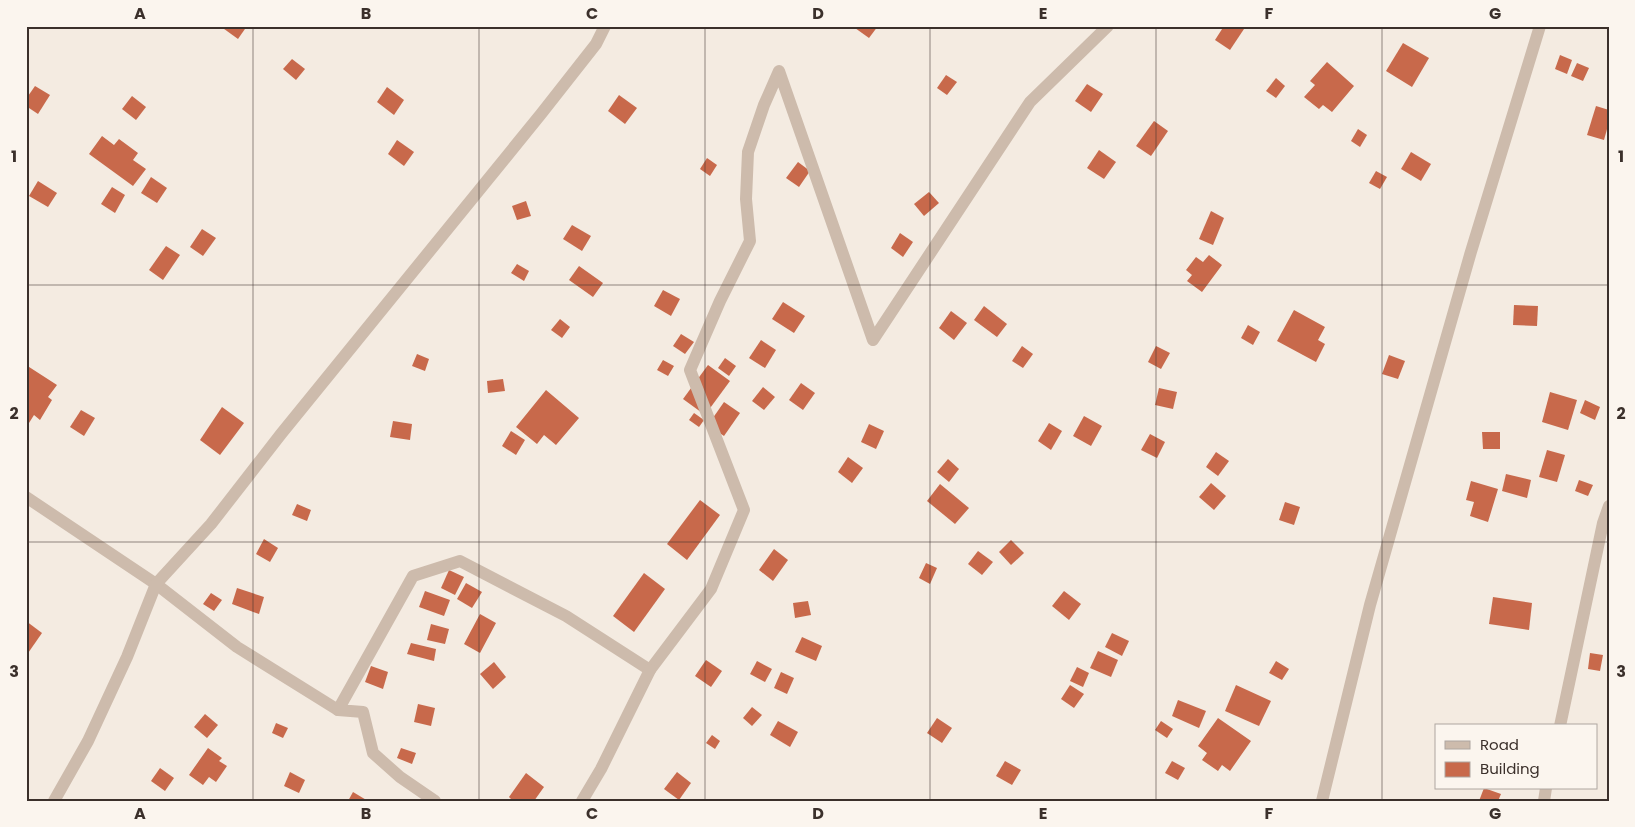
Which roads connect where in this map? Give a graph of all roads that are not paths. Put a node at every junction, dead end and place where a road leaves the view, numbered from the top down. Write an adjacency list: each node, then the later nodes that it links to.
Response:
1 (605, 26): 6 (street)
2 (1108, 26): 7 (street)
3 (1540, 26): 13 (street)
4 (26, 497): 6 (street)
5 (1609, 506): 9 (street)
6 (156, 584): 8 (street); 10 (street)
7 (650, 670): 8 (street); 12 (street)
8 (338, 710): 11 (street)
9 (1560, 724)
10 (54, 801)
11 (435, 801)
12 (582, 801)
13 (1322, 801)

